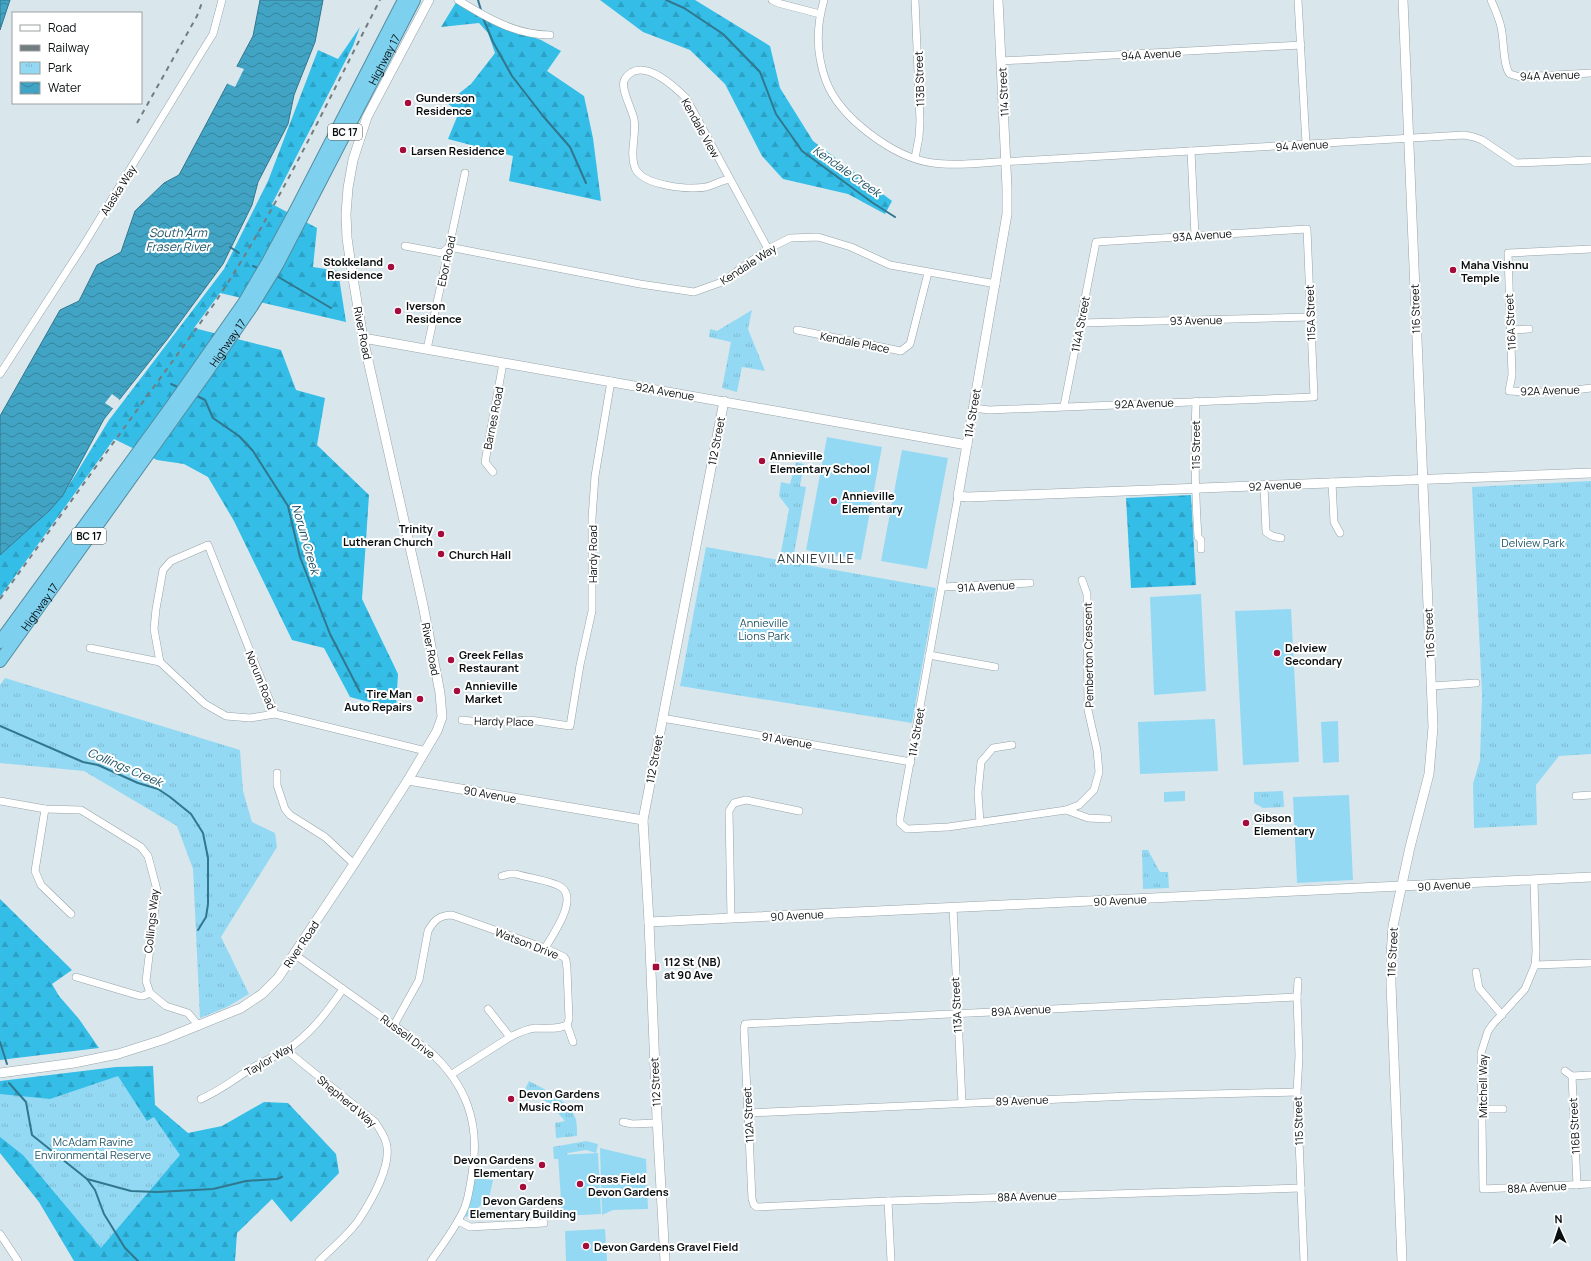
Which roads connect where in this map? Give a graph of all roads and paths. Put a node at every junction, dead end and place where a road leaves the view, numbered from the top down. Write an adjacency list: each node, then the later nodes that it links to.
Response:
1 (222, 0): 44 (street, Alaska Way)
2 (404, 0): 33 (highway, Highway 17 / BC 17)
3 (414, 0): 33 (highway, Highway 17 / BC 17)
4 (429, 0): 41 (street, River Road)
5 (458, 0): 14 (street)
6 (772, 0): 13 (street)
7 (824, 0): 13 (street, 94 Avenue)
8 (915, 0): 21 (street, 113B Street)
9 (998, 0): 16 (street, 114 Street)
10 (1298, 0): 15 (street)
11 (1402, 0): 18 (street, 116 Street)
12 (1491, 0): 17 (street, 94A Avenue)
13 (820, 14): 21 (street, 94 Avenue)
14 (550, 35)
15 (1301, 45): 16 (street, 94A Avenue); 19 (street)
16 (1001, 61): 23 (street, 114 Street)
17 (1591, 73)
18 (1408, 138): 19 (street, 94 Avenue); 22 (street, 94 Avenue); 57 (street, 116 Street)
19 (1306, 144): 20 (street, 94 Avenue)
20 (1191, 151): 23 (street, 94 Avenue); 27 (street)
21 (915, 158): 23 (street, 94 Avenue)
22 (1591, 160)
23 (1006, 161): 35 (street, 114 Street)
24 (465, 173): 30 (street, Ebor Road)
25 (729, 178): 25 (street, Kendale View); 31 (street, Kendale View)
26 (1307, 229): 27 (street, 93A Avenue); 36 (street, 115A Street)
27 (1195, 236): 28 (street, 93A Avenue)
28 (1096, 242): 37 (street, 114A Street)
29 (405, 246): 30 (street)
30 (449, 247): 31 (street, Kendale Way); 42 (street, Ebor Road)
31 (768, 249): 34 (street, Kendale Way)
32 (1591, 249): 40 (street, 116A Street)
33 (272, 263): 53 (highway, Highway 17 / BC 17)
34 (928, 273): 35 (street, Kendale Way); 39 (street, Kendale Place)
35 (996, 284): 52 (street, 114 Street)
36 (1311, 317): 37 (street, 93 Avenue); 48 (street, 115A Street)
37 (1081, 323): 51 (street, 114A Street)
38 (1529, 329): 40 (street)
39 (797, 330)
40 (1511, 330): 47 (street, 116A Street)
41 (364, 338): 42 (street, 92A Avenue); 81 (street, River Road)
42 (427, 349): 43 (street, 92A Avenue)
43 (503, 363): 45 (street, 92A Avenue); 55 (street, Barnes Road)
44 (0, 374)
45 (611, 381): 49 (street, 92A Avenue); 79 (street, Hardy Road)
46 (1591, 388): 47 (street, 92A Avenue)
47 (1509, 391)
48 (1314, 397): 50 (street, 92A Avenue)
49 (724, 401): 54 (street, 92A Avenue); 77 (street, 112 Street)
50 (1196, 401): 51 (street, 92A Avenue); 60 (street, 115 Street)
51 (1064, 406): 52 (street, 92A Avenue)
52 (974, 408): 54 (street, 114 Street)
53 (174, 410): 68 (highway, Highway 17 / BC 17); 71 (highway, Highway 17 / BC 17)
54 (967, 445): 61 (street, 114 Street)
55 (493, 472)
56 (1591, 473): 57 (street, 92 Avenue)
57 (1422, 479): 58 (street, 92 Avenue); 75 (street, 116 Street)
58 (1332, 482): 59 (street, 92 Avenue); 62 (street)
59 (1264, 486): 60 (street, 92 Avenue); 63 (street)
60 (1195, 488): 61 (street, 92 Avenue); 64 (street, 115 Street)
61 (958, 496): 67 (street, 114 Street)
62 (1340, 533)
63 (1281, 538)
64 (1201, 549)
65 (1082, 580): 89 (street, Pemberton Crescent)
66 (1030, 583): 67 (street, 91A Avenue)
67 (942, 587): 70 (street, 114 Street)
68 (0, 642)
69 (90, 648): 72 (street)
70 (929, 655): 73 (street); 82 (street, 114 Street)
71 (0, 660)
72 (160, 662): 76 (street); 76 (street, Norum Road)
73 (995, 667)
74 (1476, 683): 75 (street)
75 (1432, 686): 99 (street, 116 Street)
76 (275, 714): 81 (street, Norum Road)
77 (662, 718): 82 (street, 91 Avenue); 92 (street, 112 Street)
78 (462, 720): 79 (street, Hardy Place)
79 (570, 726)
80 (1012, 745): 94 (street)
81 (426, 751): 84 (street, River Road)
82 (911, 762): 93 (street, 114 Street)
83 (277, 773): 95 (street)
84 (408, 780): 92 (street, 90 Avenue); 95 (street, River Road)
85 (1591, 795): 86 (street)
86 (1576, 796)
87 (0, 801): 88 (street, Collings Way)
88 (45, 809): 101 (street); 112 (street, Collings Way)
89 (1066, 810): 91 (street, Pemberton Crescent); 94 (street, Pemberton Crescent)
90 (799, 811): 102 (street)
91 (1108, 819)
92 (643, 820): 103 (street, 112 Street)
93 (900, 823): 94 (street, Pemberton Crescent)
94 (980, 823)
95 (354, 864): 105 (street, River Road)
96 (502, 876): 104 (street)
97 (1591, 877): 98 (street, 90 Avenue)
98 (1534, 880): 99 (street, 90 Avenue); 107 (street, Mitchell Way)
99 (1401, 886): 100 (street, 90 Avenue); 152 (street, 116 Street)
100 (953, 908): 102 (street, 90 Avenue); 115 (street, 113A Street)
101 (71, 914)
102 (731, 918): 103 (street, 90 Avenue)
103 (649, 922): 136 (street, 112 Street)
104 (545, 948): 118 (street, Watson Drive); 119 (street, Watson Drive)
105 (294, 954): 111 (street, Russell Drive); 120 (street, River Road)
106 (1591, 963): 107 (street)
107 (1535, 965): 116 (street, Mitchell Way)
108 (1476, 972): 116 (street)
109 (76, 977): 112 (street)
110 (1298, 981): 113 (street, 115 Street)
111 (344, 989): 118 (street, Russell Drive); 123 (street, Taylor Way)
112 (150, 993): 120 (street)
113 (1297, 997): 115 (street, 89A Avenue); 129 (street, 115 Street)
114 (488, 1009): 121 (street)
115 (957, 1013): 117 (street, 89A Avenue); 131 (street, 113A Street)
116 (1502, 1015): 132 (street, Mitchell Way)
117 (745, 1024): 134 (street, 112A Street)
118 (394, 1025): 126 (street, Russell Drive)
119 (567, 1025): 121 (street); 122 (street)
120 (199, 1026): 125 (street, River Road)
121 (510, 1036): 126 (street)
122 (573, 1042)
123 (286, 1050): 130 (street, Taylor Way); 147 (street, Shepherd Way)
124 (1565, 1071): 128 (street)
125 (0, 1073)
126 (452, 1074): 143 (street, Russell Drive)
127 (1591, 1075): 128 (street)
128 (1572, 1076): 138 (street, 116B Street)
129 (1297, 1092): 131 (street, 89 Avenue); 139 (street, 115 Street)
130 (200, 1099)
131 (962, 1103): 134 (street, 89 Avenue)
132 (1481, 1109): 133 (street); 140 (street, Mitchell Way)
133 (1503, 1109)
134 (748, 1113): 142 (street, 112A Street)
135 (623, 1122): 136 (street, 112 Street)
136 (657, 1123): 149 (street, 112 Street)
137 (1591, 1184): 138 (street, 88A Avenue)
138 (1577, 1185): 140 (street, 88A Avenue)
139 (1301, 1188): 141 (street, 88A Avenue); 151 (street, 115 Street)
140 (1483, 1189)
141 (888, 1200): 142 (street, 88A Avenue); 150 (street)
142 (754, 1205)
143 (458, 1221): 144 (street); 148 (street, Russell Drive)
144 (544, 1223)
145 (0, 1234): 146 (street)
146 (18, 1261)
147 (319, 1261)
148 (432, 1261)
149 (665, 1261)
150 (891, 1261)
151 (1304, 1261)
152 (1402, 1261)

